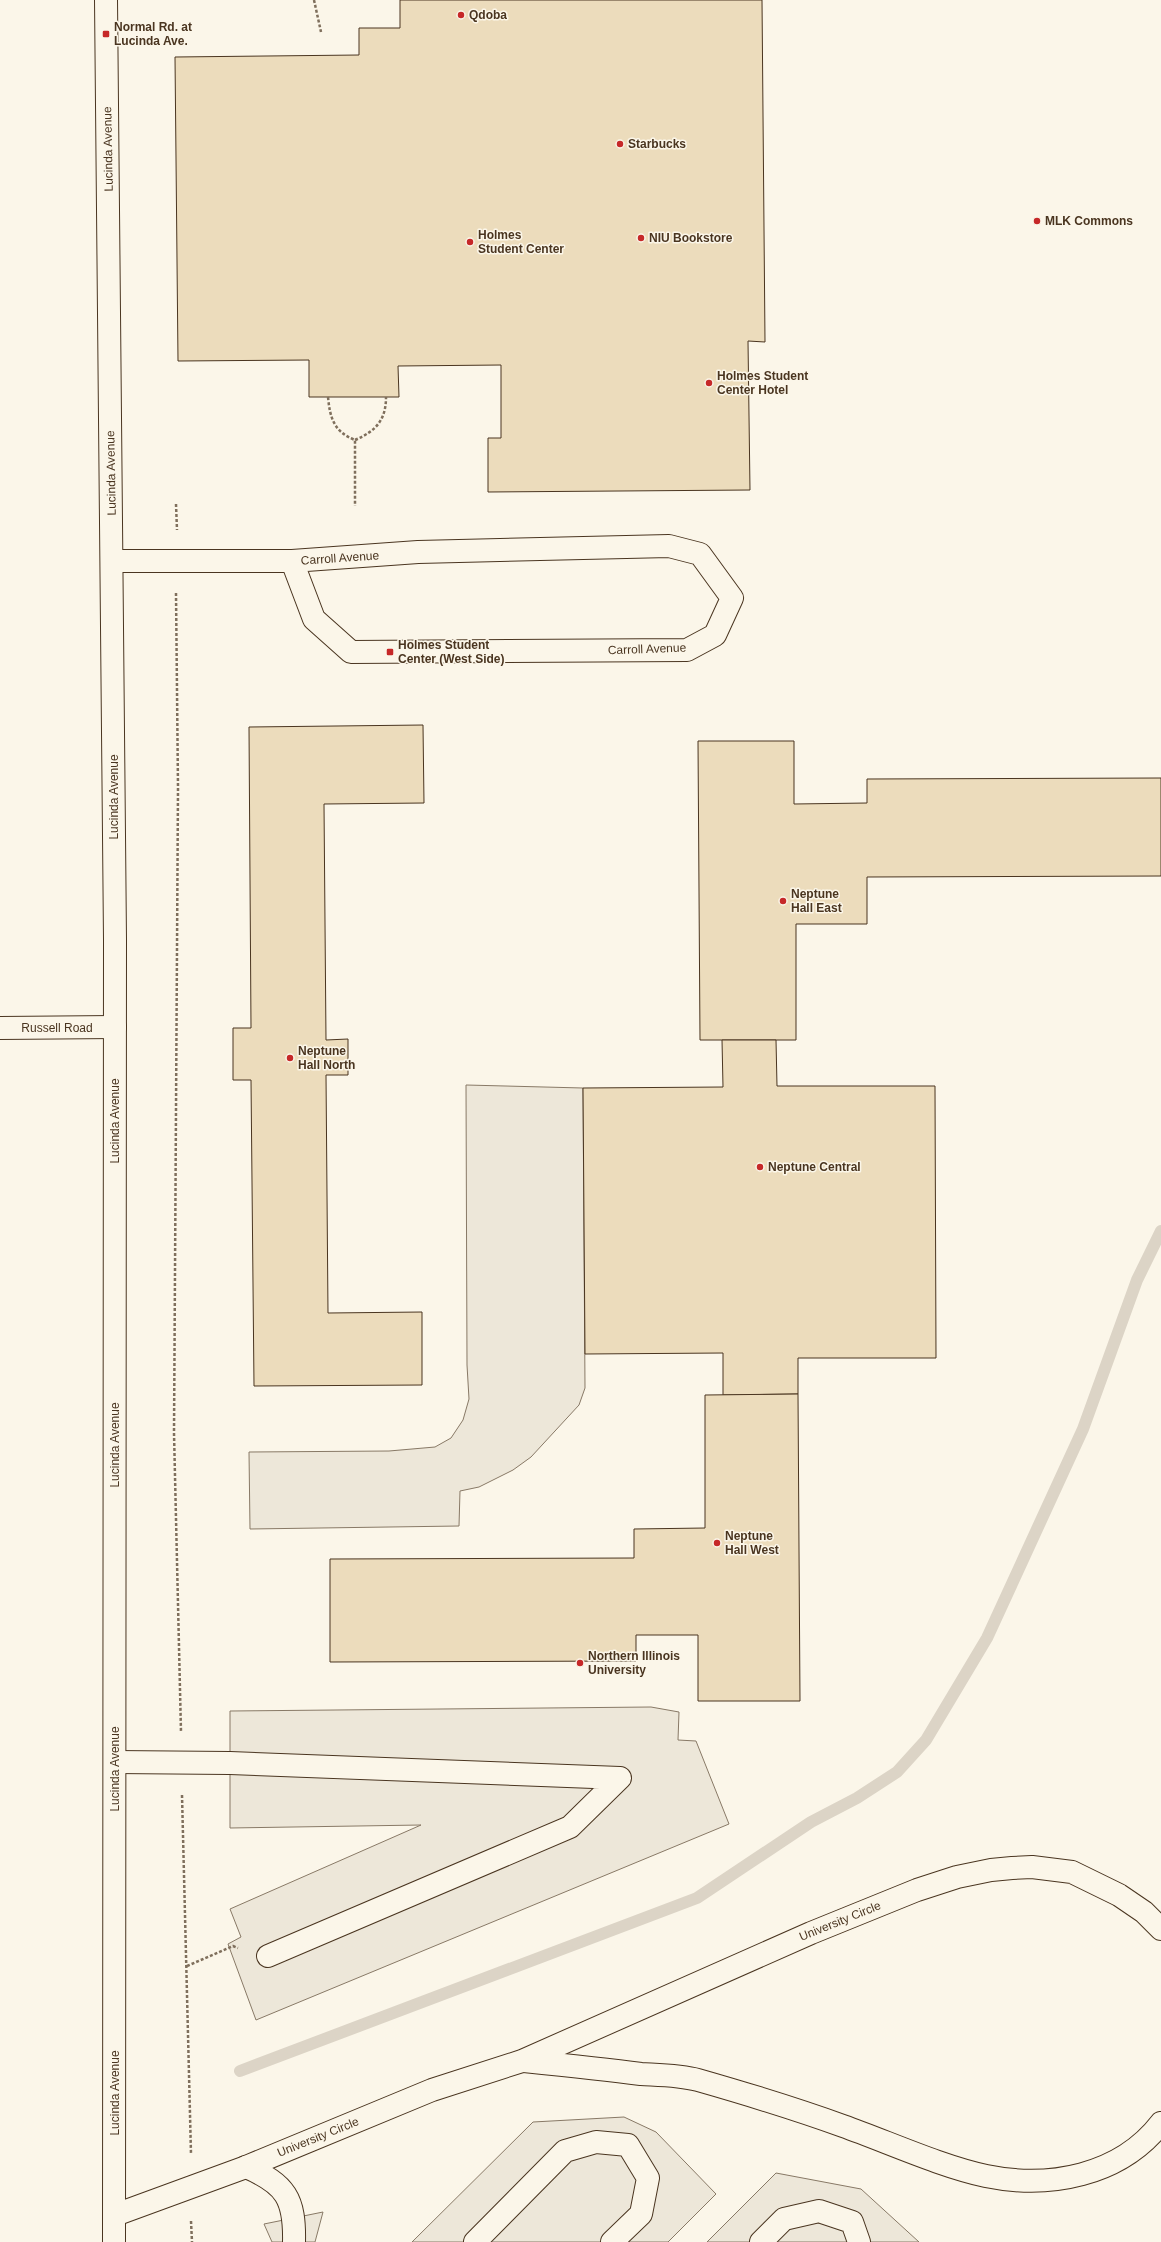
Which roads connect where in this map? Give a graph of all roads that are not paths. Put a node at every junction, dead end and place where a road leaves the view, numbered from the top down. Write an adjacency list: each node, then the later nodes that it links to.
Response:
1 (106, 0): 2 (street, Lucinda Avenue)
2 (112, 561): 3 (street, Carroll Avenue); 4 (street, Lucinda Avenue)
3 (292, 561): 3 (street, Carroll Avenue)
4 (115, 1027): 5 (street, Russell Road); 6 (street, Lucinda Avenue)
5 (0, 1028)
6 (115, 1762): 8 (street); 12 (street, Lucinda Avenue)
7 (1161, 1929): 9 (street, University Circle)
8 (268, 1956)
9 (522, 2061): 10 (street, University Circle); 11 (street, University Circle)
10 (1161, 2123)
11 (246, 2166): 12 (street, University Circle); 14 (street)
12 (115, 2215): 13 (street, Lucinda Avenue)
13 (114, 2242)
14 (294, 2242)
15 (475, 2242): 16 (street)
16 (612, 2242)
17 (761, 2242): 18 (street)
18 (859, 2242)

